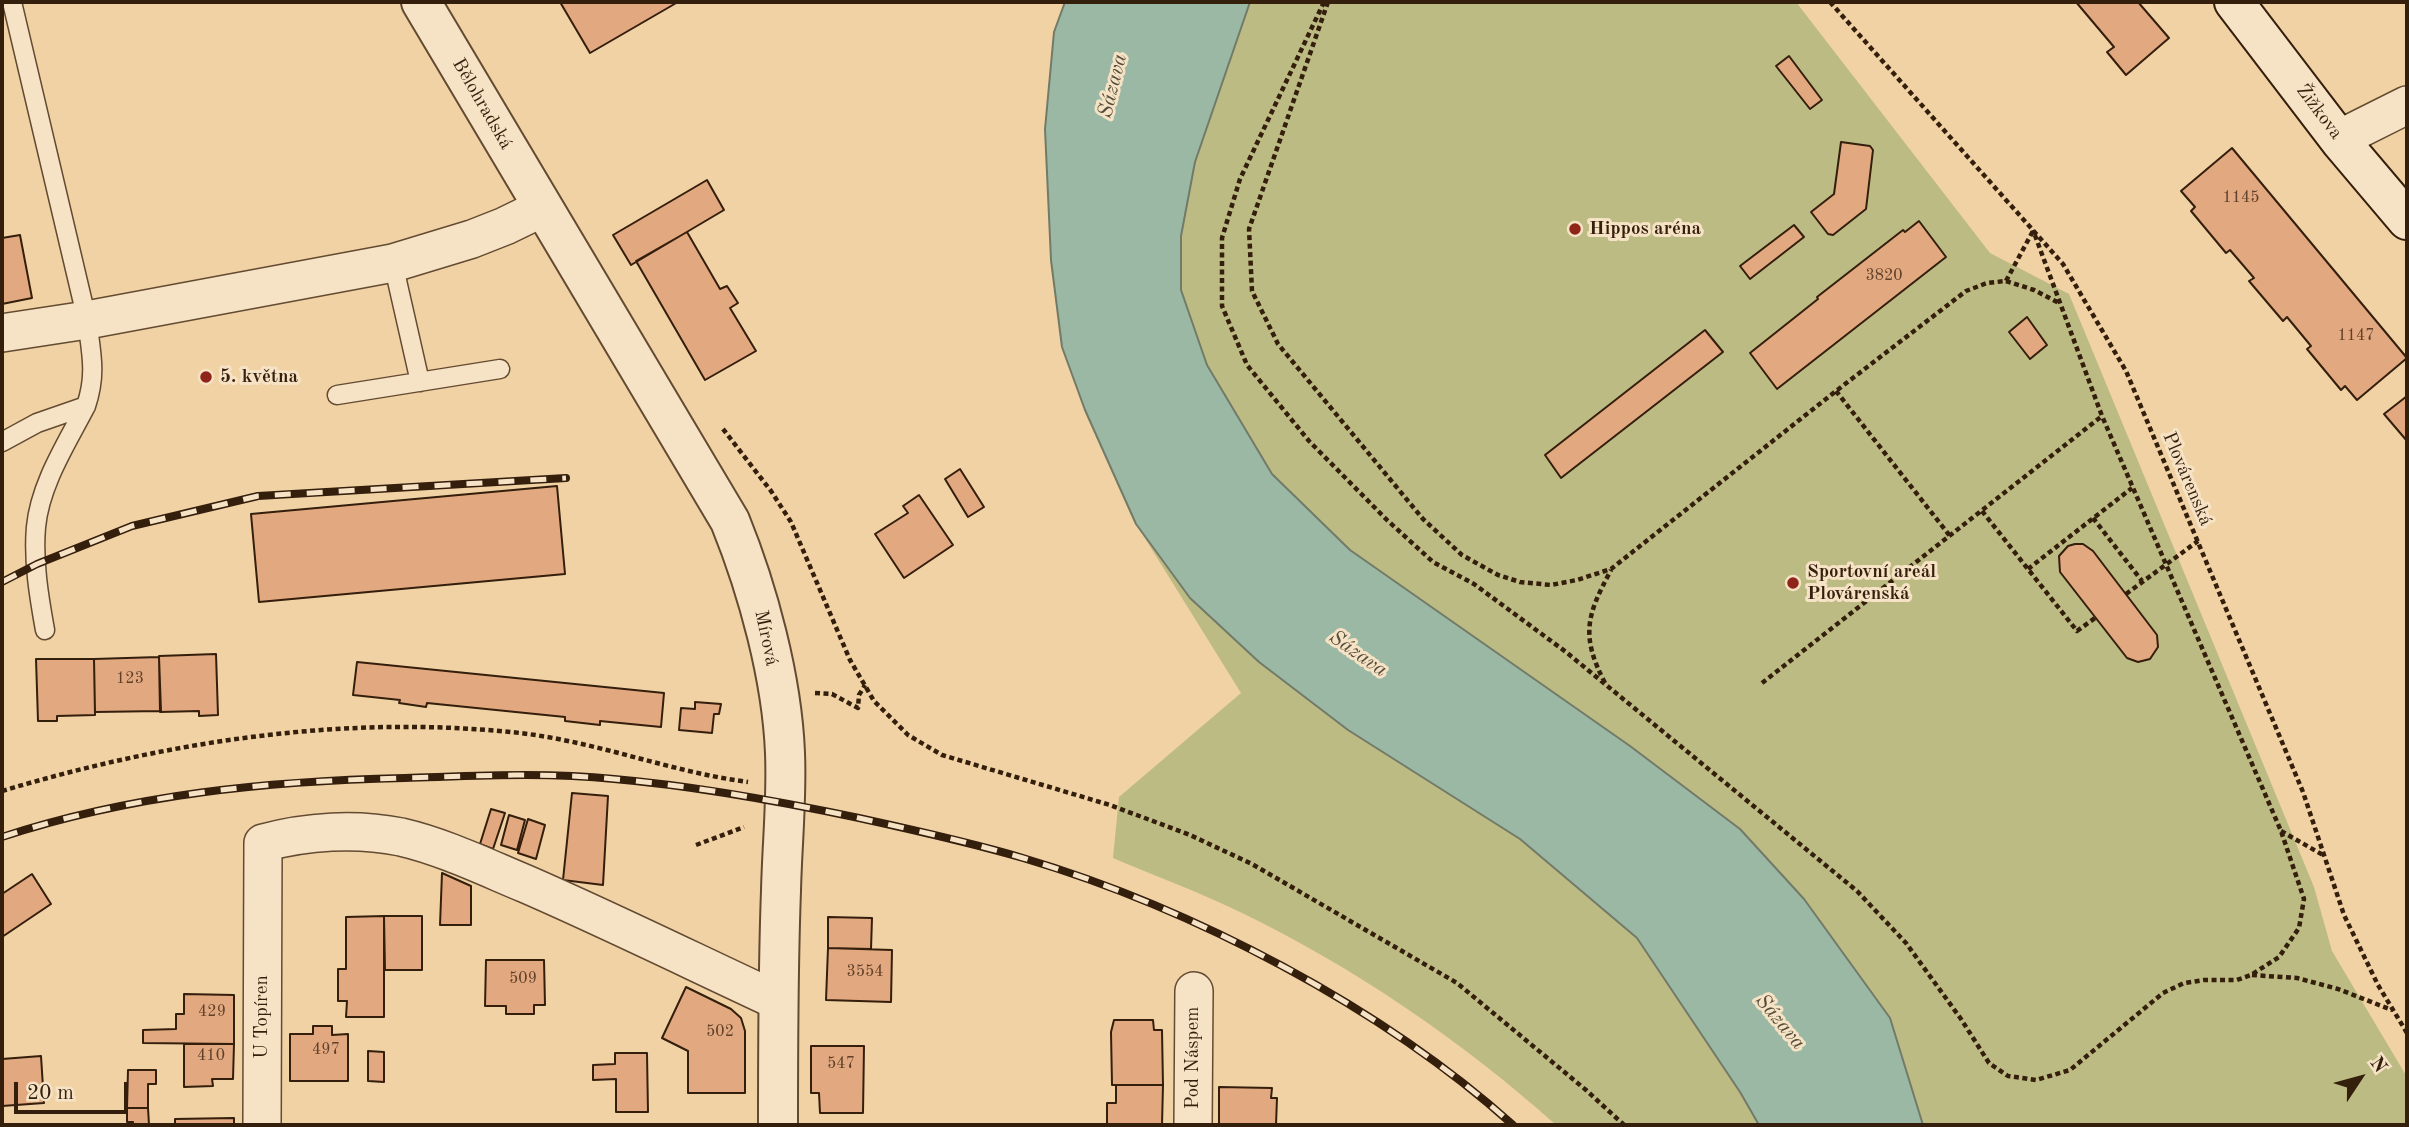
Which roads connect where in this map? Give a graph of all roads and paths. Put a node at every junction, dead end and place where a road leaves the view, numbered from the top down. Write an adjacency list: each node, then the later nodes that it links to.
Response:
1 (12, 2): 14 (lane)
2 (421, 2): 8 (street, Bělohradská)
3 (1326, 2): 30 (path); 37 (path)
4 (1830, 2): 10 (path, Plovárenská)
5 (2234, 2): 7 (street, Žižkova)
6 (2407, 105): 7 (street)
7 (2339, 139): 9 (street, Žižkova)
8 (542, 208): 11 (street); 22 (street, Mírová)
9 (2407, 220)
10 (2033, 230): 12 (path); 13 (path); 28 (path, Plovárenská)
11 (393, 263): 14 (street); 17 (lane)
12 (2006, 281): 13 (path); 18 (path)
13 (2059, 303): 21 (path)
14 (87, 320): 15 (street); 20 (lane)
15 (2, 333)
16 (500, 369): 17 (lane)
17 (420, 382): 19 (lane)
18 (1836, 391): 27 (path); 30 (path)
19 (337, 395)
20 (86, 405): 23 (lane); 35 (lane)
21 (2102, 416): 24 (path); 25 (path)
22 (683, 439): 38 (path); 40 (street, Mírová)
23 (2, 442)
24 (2132, 488): 26 (path); 29 (path)
25 (1983, 511): 27 (path); 31 (path)
26 (2093, 518): 31 (path); 32 (path)
27 (1950, 537): 36 (path)
28 (2198, 541): 29 (path); 45 (path, Plovárenská)
29 (2164, 564): 32 (path); 43 (path)
30 (1611, 569): 37 (path)
31 (2028, 569): 34 (path)
32 (2143, 581): 33 (path)
33 (2126, 594)
34 (2095, 618)
35 (45, 631)
36 (1762, 683)
37 (1606, 684): 46 (path)
38 (865, 685): 39 (path); 54 (path)
39 (804, 694)
40 (784, 786): 41 (path); 48 (street, Mírová)
41 (2, 791)
42 (747, 824): 44 (path)
43 (2281, 831): 45 (path); 46 (path)
44 (696, 845)
45 (2324, 856): 49 (path, Plovárenská)
46 (2251, 975): 49 (path)
47 (1194, 991): 53 (street, Pod Náspem)
48 (778, 1001): 51 (street, U Topíren); 52 (street, Mírová)
49 (2393, 1011): 50 (path, Plovárenská)
50 (2407, 1033)
51 (262, 1125)
52 (778, 1125)
53 (1193, 1125)
54 (1624, 1125)

